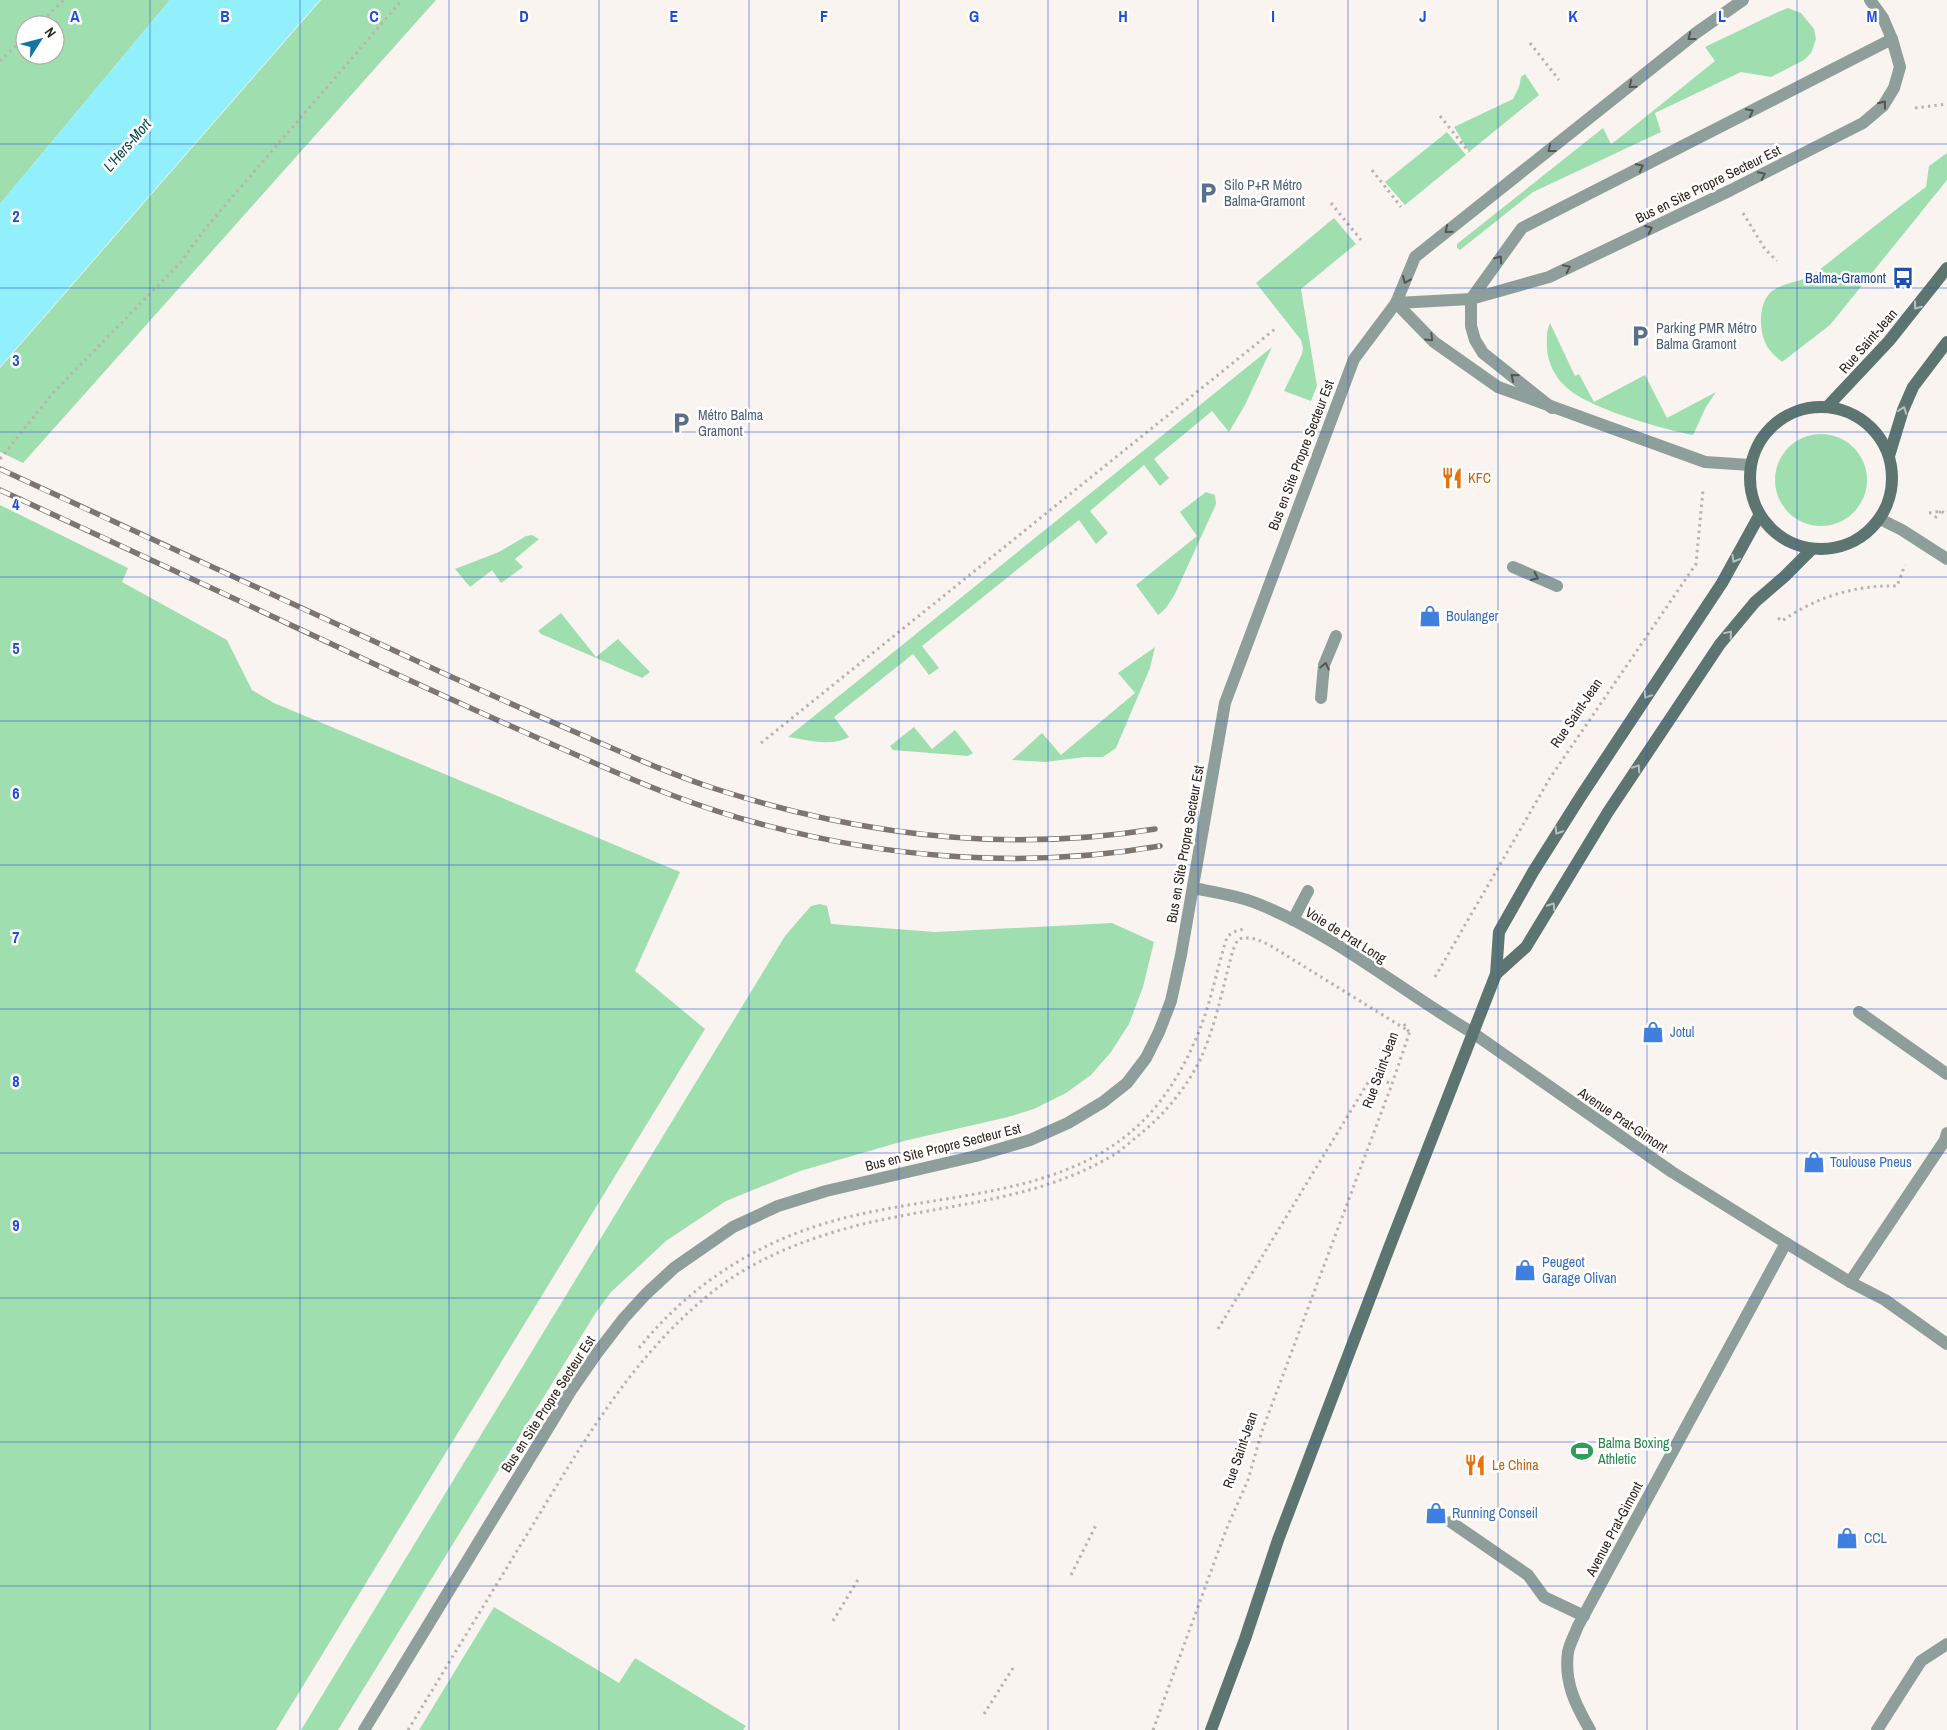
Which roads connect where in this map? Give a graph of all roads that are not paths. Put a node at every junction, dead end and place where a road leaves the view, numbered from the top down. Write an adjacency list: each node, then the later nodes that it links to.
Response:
1 (1743, 0): 6 (street, Bus en Site Propre Secteur Est, one-way to 6)
2 (1870, 0): 3 (street, Bus en Site Propre Secteur Est)
3 (1892, 39): 5 (street, one-way to 3); 5 (street, Bus en Site Propre Secteur Est, one-way to 3)
4 (1947, 268): 8 (street, Rue Saint-Jean, one-way to 8)
5 (1471, 299): 6 (street, Bus en Site Propre Secteur Est); 9 (street, one-way to 5)
6 (1396, 303): 9 (street, one-way to 9); 20 (street, Bus en Site Propre Secteur Est)
7 (1947, 342): 10 (street, one-way to 7)
8 (1827, 407): 10 (street); 11 (street)
9 (1552, 408): 11 (street)
10 (1888, 456): 13 (street)
11 (1750, 464): 12 (street)
12 (1760, 516): 14 (street); 23 (street, one-way to 23)
13 (1880, 519): 14 (street); 15 (street)
14 (1811, 550): 23 (street, one-way to 14)
15 (1947, 560)
16 (1513, 567): 17 (street, one-way to 17)
17 (1557, 586)
18 (1336, 636): 19 (street, one-way to 18)
19 (1321, 698)
20 (1193, 888): 22 (street, Voie de Prat Long); 34 (street, Bus en Site Propre Secteur Est)
21 (1308, 891): 22 (street)
22 (1293, 920): 25 (street, Voie de Prat Long)
23 (1496, 974): 25 (street)
24 (1859, 1012): 26 (street)
25 (1473, 1033): 28 (street, Avenue Prat-Gimont); 35 (street)
26 (1947, 1074)
27 (1947, 1133): 29 (street)
28 (1786, 1243): 29 (street, Avenue Prat-Gimont); 32 (street, Avenue Prat-Gimont)
29 (1850, 1282): 30 (street, Avenue Prat-Gimont)
30 (1947, 1344)
31 (1451, 1522): 32 (street)
32 (1584, 1616): 36 (street, Avenue Prat-Gimont)
33 (1947, 1644): 37 (street)
34 (364, 1730)
35 (1210, 1730)
36 (1590, 1730)
37 (1877, 1730)

